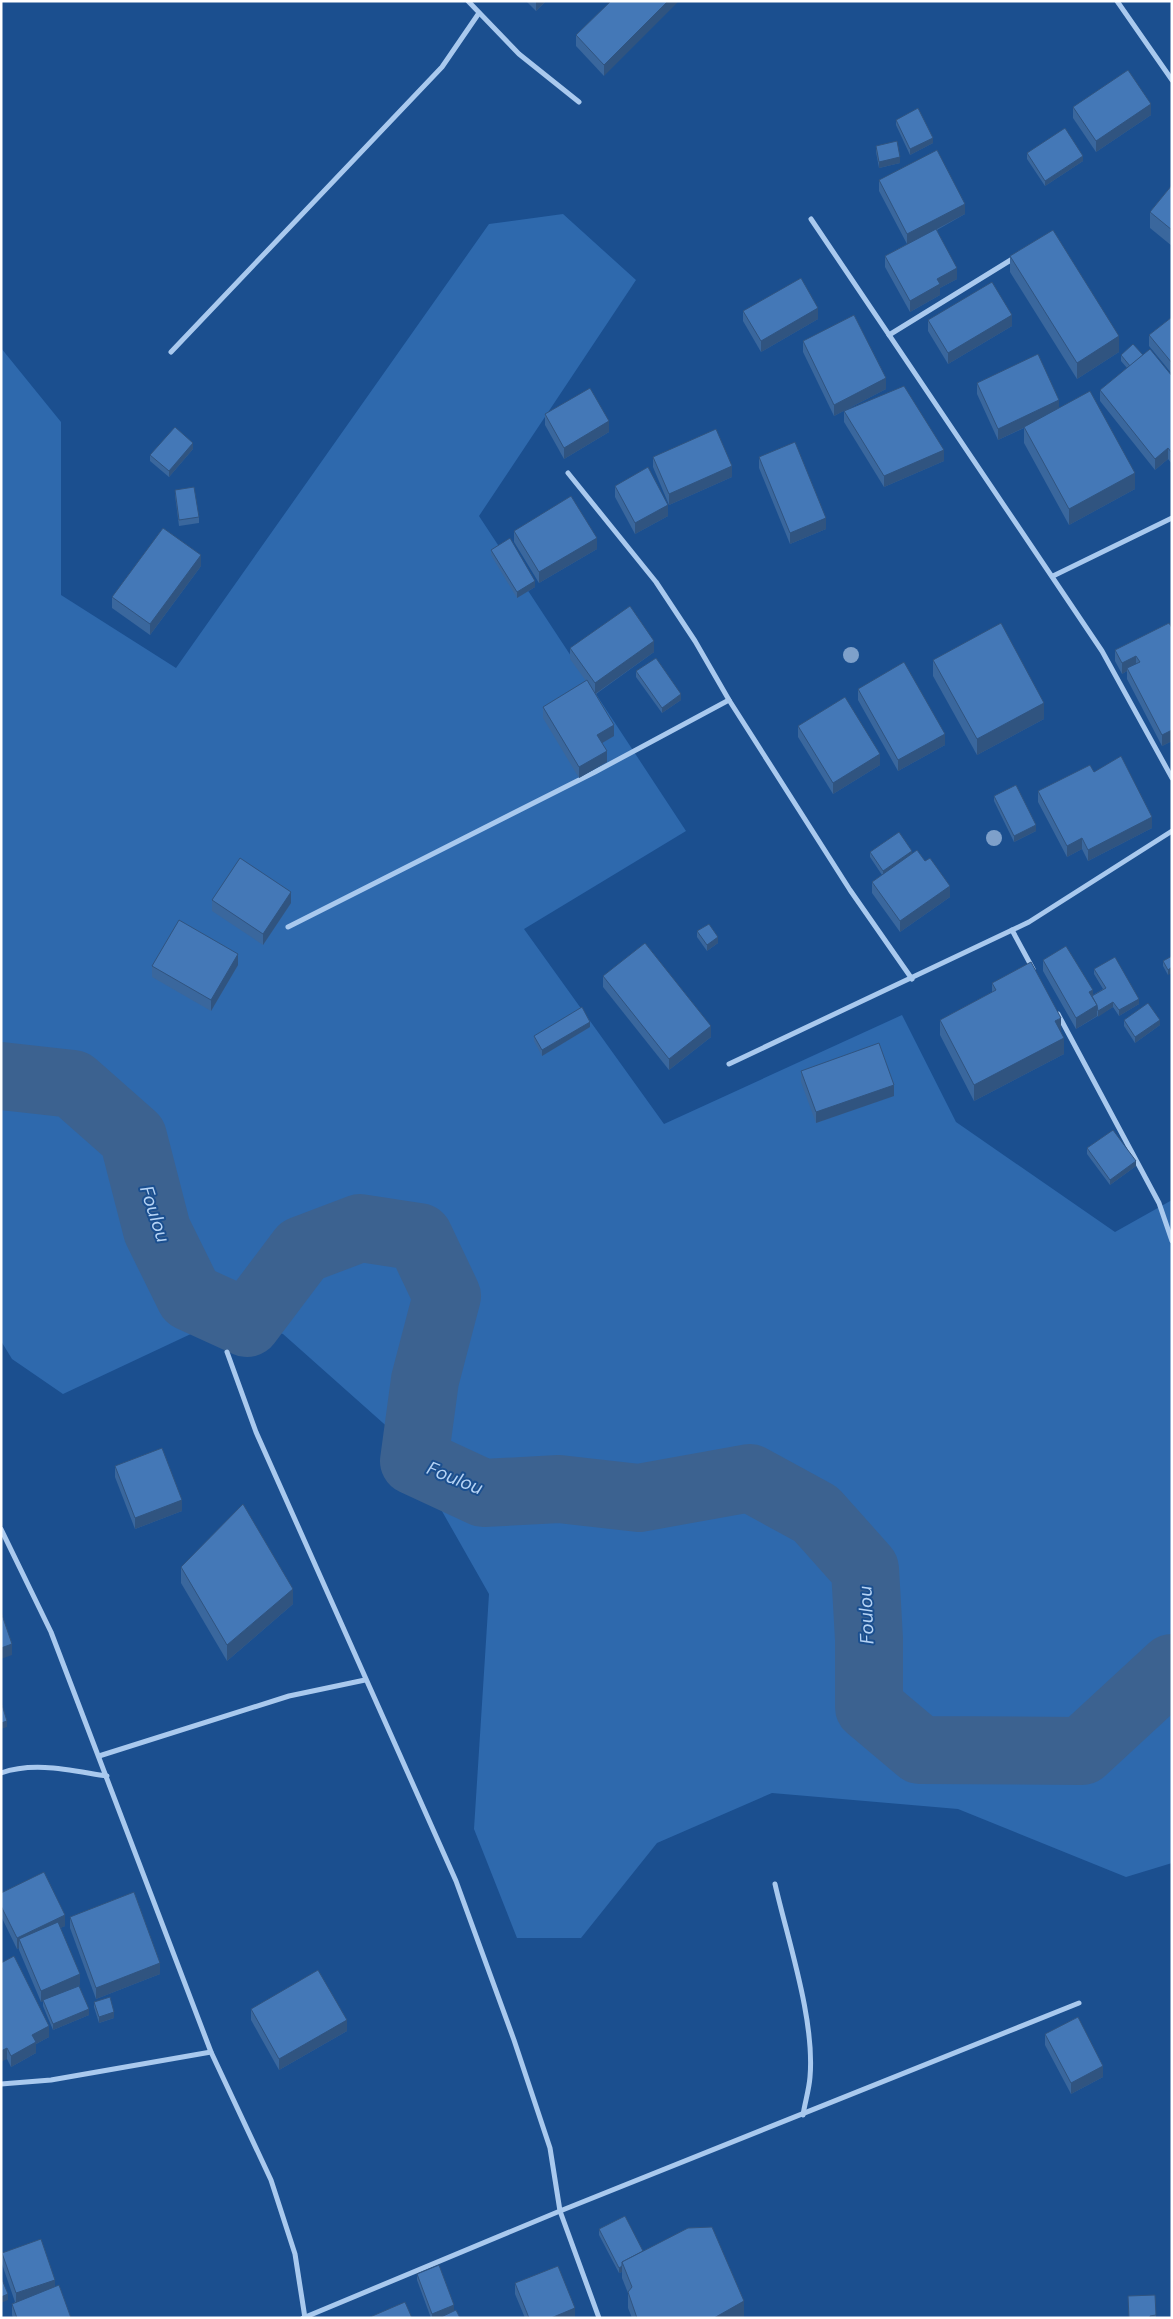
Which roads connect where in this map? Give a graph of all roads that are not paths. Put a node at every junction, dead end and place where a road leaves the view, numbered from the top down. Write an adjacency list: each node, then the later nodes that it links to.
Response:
1 (468, 1): 3 (street)
2 (1117, 1): 4 (street)
3 (479, 13): 5 (street); 9 (street)
4 (1172, 80)
5 (579, 102)
6 (811, 219): 8 (street)
7 (1020, 254): 8 (street)
8 (889, 335): 12 (street)
9 (171, 352)
10 (568, 473): 13 (street)
11 (1172, 518): 12 (street)
12 (1053, 576): 14 (street)
13 (729, 700): 16 (street); 19 (street)
14 (1172, 778)
15 (1172, 831): 17 (street)
16 (288, 927)
17 (1012, 930): 18 (street); 19 (street)
18 (1035, 973)
19 (912, 979): 21 (street)
20 (1054, 1007): 22 (street)
21 (729, 1064)
22 (1172, 1241)
23 (227, 1352): 25 (street)
24 (1, 1529): 26 (street)
25 (365, 1680): 26 (street); 34 (street)
26 (99, 1756): 28 (street)
27 (1, 1773): 28 (street)
28 (107, 1776): 31 (street)
29 (775, 1884): 33 (street)
30 (1079, 2003): 33 (street)
31 (211, 2052): 32 (street); 35 (street)
32 (1, 2084)
33 (803, 2115): 34 (street)
34 (560, 2211): 35 (street); 36 (street)
35 (304, 2317)
36 (599, 2318)

